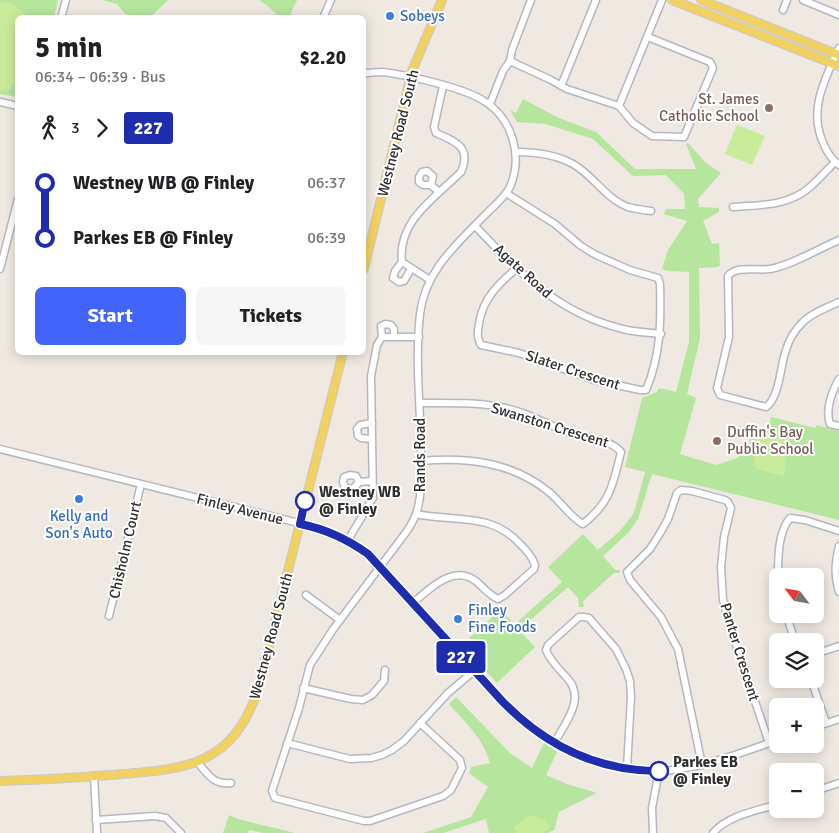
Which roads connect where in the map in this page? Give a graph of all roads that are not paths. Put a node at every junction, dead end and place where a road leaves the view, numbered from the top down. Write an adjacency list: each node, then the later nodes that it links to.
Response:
1 (66, 0): 12 (street)
2 (331, 0): 13 (street)
3 (442, 0): 20 (main road, Westney Road South)
4 (531, 0): 17 (street)
5 (596, 0): 22 (street)
6 (662, 0): 15 (street)
7 (672, 0): 18 (main road)
8 (701, 0): 16 (main road)
9 (787, 0): 11 (street)
10 (803, 0): 14 (street)
11 (783, 10)
12 (63, 15)
13 (324, 15)
14 (839, 15)
15 (648, 37): 26 (street); 26 (street)
16 (838, 52): 18 (street)
17 (510, 61): 22 (street); 24 (street)
18 (836, 65): 28 (street)
19 (366, 73): 20 (street, Rands Road)
20 (411, 78): 21 (street, Rands Road); 37 (main road, Westney Road South)
21 (443, 86): 24 (street, Rands Road); 30 (street)
22 (561, 86): 26 (street)
23 (0, 102): 25 (street)
24 (490, 104): 27 (street, Rands Road)
25 (15, 105)
26 (619, 106)
27 (516, 152): 31 (street, Rands Road); 34 (street)
28 (837, 164): 32 (street)
29 (431, 185): 30 (street)
30 (439, 192): 38 (street)
31 (506, 193): 35 (street, Rands Road); 44 (street, Slater Crescent)
32 (733, 207)
33 (15, 211): 39 (street)
34 (651, 211)
35 (475, 226): 41 (street, Agate Road); 42 (street, Rands Road)
36 (839, 240): 43 (street)
37 (366, 261)
38 (402, 262): 40 (street); 40 (street)
39 (0, 269)
40 (411, 269): 42 (street)
41 (516, 269): 44 (street, Agate Road); 44 (street, Slater Crescent)
42 (430, 280): 47 (street, Rands Road)
43 (839, 302)
44 (661, 334)
45 (382, 337): 46 (street); 46 (street); 51 (street)
46 (394, 337): 47 (street)
47 (419, 337): 50 (street, Rands Road)
48 (342, 355): 60 (main road, Westney Road South)
49 (839, 379): 52 (street)
50 (420, 403): 55 (street, Rands Road); 55 (street, Swanston Crescent)
51 (372, 423): 53 (street); 53 (street)
52 (839, 426)
53 (371, 439): 56 (street)
54 (0, 449): 58 (street, Finley Avenue)
55 (421, 461): 59 (street, Rands Road)
56 (372, 481): 57 (street); 62 (street)
57 (359, 482)
58 (141, 484): 60 (street, Finley Avenue); 69 (street, Chisholm Court)
59 (416, 514): 64 (street, Rands Road); 68 (street)
60 (300, 524): 62 (street, Finley Avenue); 83 (main road, Westney Road South)
61 (839, 531): 65 (street)
62 (348, 540): 64 (street, Finley Avenue)
63 (839, 546): 66 (street)
64 (380, 567): 68 (street, Finley Avenue); 70 (street, Rands Road)
65 (778, 568)
66 (839, 592)
67 (306, 595): 70 (street)
68 (413, 603): 74 (street, Finley Avenue)
69 (109, 616)
70 (340, 620): 75 (street, Rands Road)
71 (839, 646): 72 (street)
72 (824, 651)
73 (385, 670): 75 (street)
74 (474, 671): 78 (street); 82 (street, Finley Avenue)
75 (303, 688): 80 (street, Rands Road)
76 (814, 688): 79 (street)
77 (839, 719): 79 (street)
78 (420, 723): 80 (street); 80 (street, Rands Road)
79 (826, 723)
80 (288, 743)
81 (769, 743): 84 (street, Finley Avenue); 84 (street, Panter Crescent)
82 (554, 744): 85 (street, Finley Avenue); 85 (street)
83 (196, 762): 87 (main road, Westney Road South); 89 (street)
84 (702, 766): 86 (street, Finley Avenue)
85 (627, 768): 86 (street, Finley Avenue)
86 (659, 771): 96 (street)
87 (94, 776): 88 (main road, Westney Road South); 93 (street)
88 (0, 781)
89 (231, 783)
90 (839, 783): 91 (street)
91 (824, 788)
92 (769, 807): 97 (street)
93 (96, 820): 94 (street); 95 (street)
94 (97, 833)
95 (181, 833)
96 (653, 833)
97 (714, 833)

